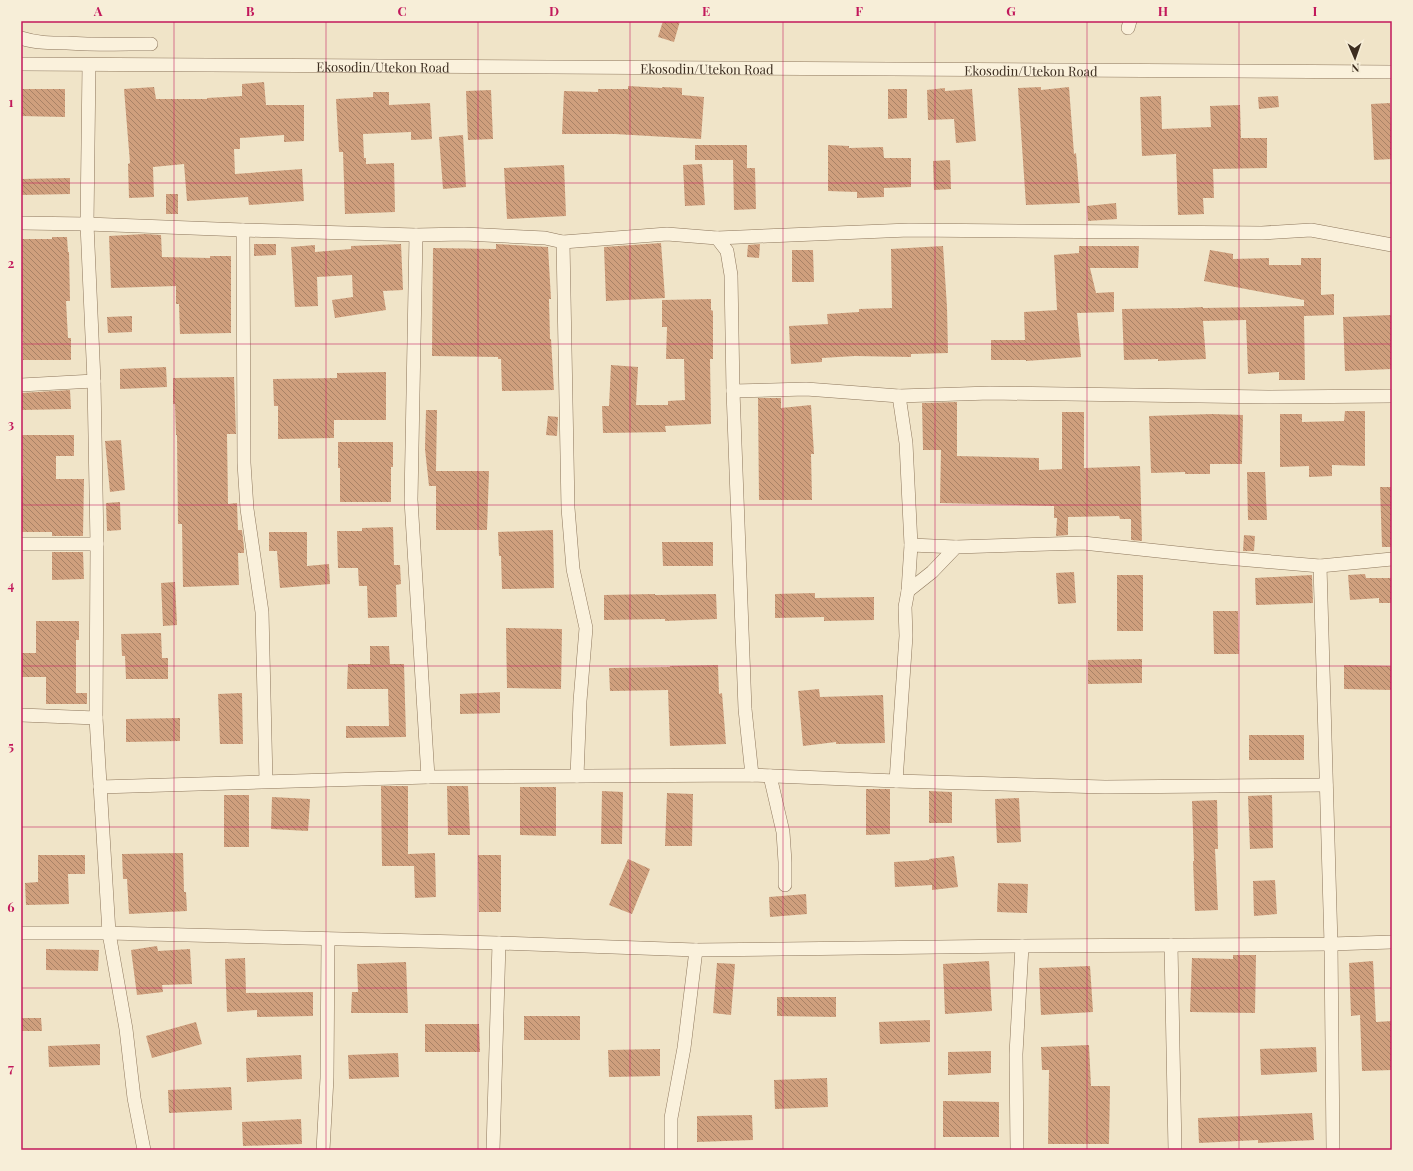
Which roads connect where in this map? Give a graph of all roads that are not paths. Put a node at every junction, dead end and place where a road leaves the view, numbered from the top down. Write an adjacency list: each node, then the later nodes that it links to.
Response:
1 (21, 38): 2 (street)
2 (151, 44)
3 (21, 64): 4 (street, Ekosodin/Utekon Road)
4 (89, 65): 5 (street, Ekosodin/Utekon Road); 7 (street)
5 (1392, 72)
6 (21, 223): 7 (street)
7 (87, 224): 8 (street); 13 (street)
8 (243, 230): 9 (street); 31 (street)
9 (416, 234): 11 (street); 28 (street)
10 (717, 238): 11 (street); 12 (street); 15 (street)
11 (563, 242): 29 (street)
12 (1392, 245)
13 (94, 381): 14 (street); 19 (street)
14 (21, 385)
15 (733, 391): 16 (street); 27 (street)
16 (899, 396): 17 (street); 20 (street)
17 (1392, 396)
18 (21, 544): 19 (street)
19 (97, 544): 26 (street)
20 (911, 546): 21 (street); 24 (street)
21 (956, 547): 23 (street); 24 (street)
22 (1392, 559): 23 (street)
23 (1320, 566): 33 (street)
24 (908, 590): 32 (street)
25 (21, 715): 26 (street)
26 (96, 718): 34 (street)
27 (752, 775): 29 (street); 30 (street)
28 (428, 776): 29 (street); 31 (street)
29 (577, 776)
30 (770, 776): 32 (street); 35 (street)
31 (266, 781): 34 (street)
32 (896, 781): 33 (street)
33 (1326, 784): 41 (street)
34 (100, 787): 37 (street)
35 (785, 885)
36 (21, 933): 37 (street)
37 (109, 933): 38 (street); 45 (street)
38 (328, 938): 40 (street); 46 (street)
39 (1392, 942): 41 (street)
40 (499, 943): 44 (street); 47 (street)
41 (1331, 944): 42 (street); 51 (street)
42 (1171, 945): 43 (street); 50 (street)
43 (1022, 946): 44 (street); 49 (street)
44 (696, 950): 48 (street)
45 (144, 1150)
46 (323, 1150)
47 (493, 1150)
48 (671, 1150)
49 (1017, 1150)
50 (1174, 1150)
51 (1333, 1150)

